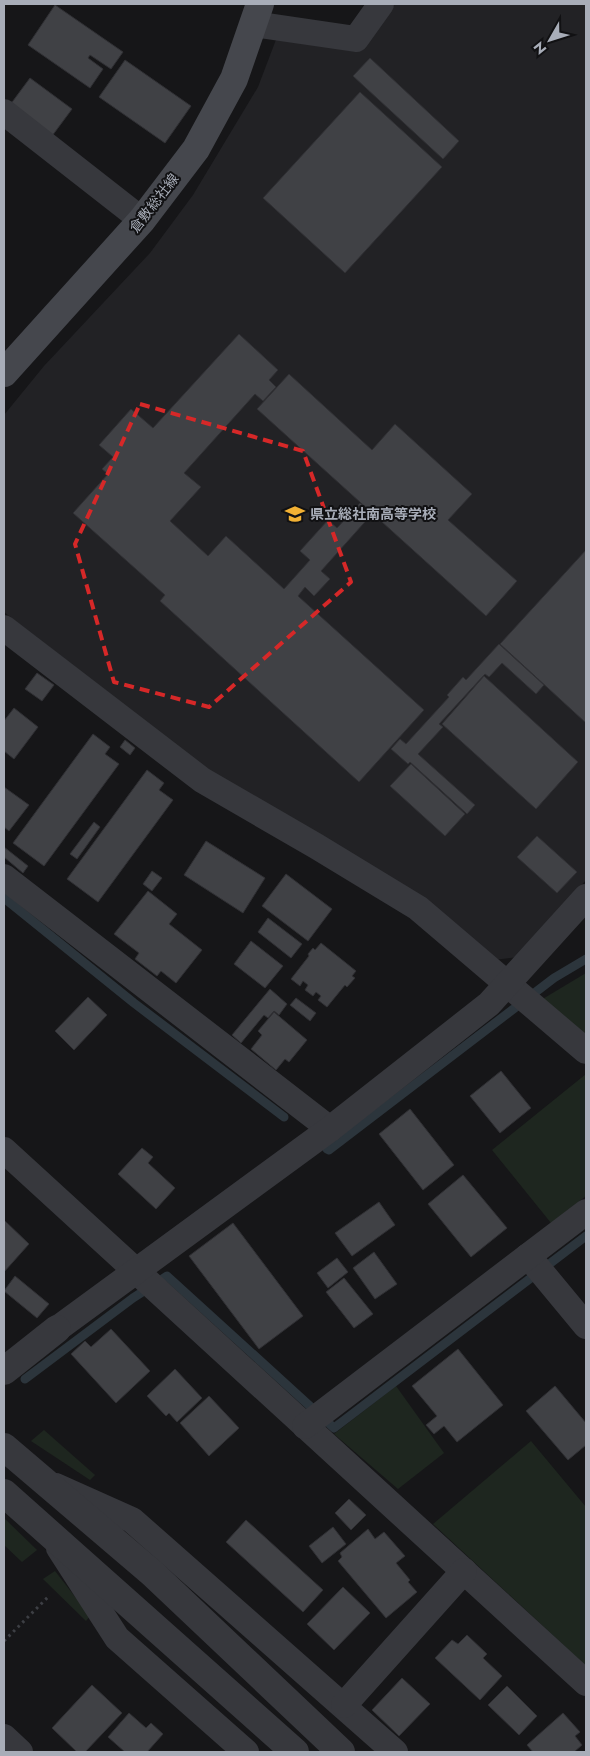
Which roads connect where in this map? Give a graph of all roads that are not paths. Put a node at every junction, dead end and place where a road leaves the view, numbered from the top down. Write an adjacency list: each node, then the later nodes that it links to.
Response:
1 (381, 4): 2 (street)
2 (257, 14): 4 (main road, 倉敷総社線)
3 (4, 112): 4 (street)
4 (142, 220): 5 (main road, 倉敷総社線)
5 (4, 373)
6 (4, 628): 9 (street)
7 (4, 877): 11 (street)
8 (586, 897): 9 (street)
9 (520, 995): 10 (street); 11 (street)
10 (586, 1050)
11 (330, 1129): 15 (street)
12 (4, 1150): 15 (street)
13 (586, 1212): 14 (street)
14 (536, 1266): 16 (street); 19 (street)
15 (147, 1281): 17 (street); 19 (street)
16 (586, 1326)
17 (57, 1329): 18 (street)
18 (4, 1371)
19 (314, 1419): 24 (street)
20 (4, 1447): 21 (street)
21 (44, 1481): 26 (street); 31 (street)
22 (4, 1493): 23 (street)
23 (52, 1536): 29 (street); 30 (street)
24 (464, 1571): 25 (street); 26 (street)
25 (586, 1683)
26 (344, 1706): 32 (street)
27 (4, 1737): 28 (street)
28 (20, 1752)
29 (246, 1752)
30 (295, 1752)
31 (341, 1752)
32 (395, 1752)

